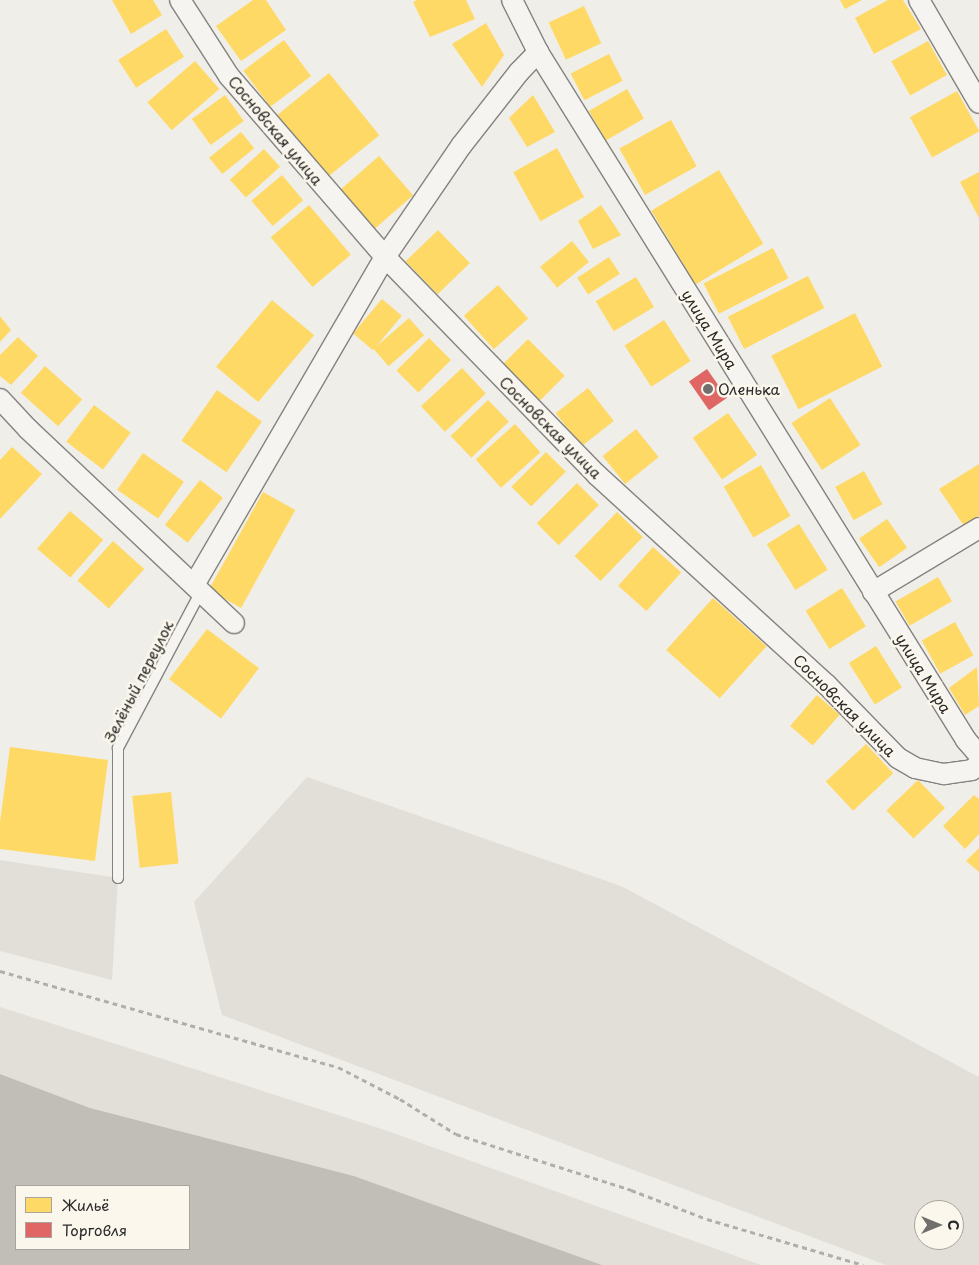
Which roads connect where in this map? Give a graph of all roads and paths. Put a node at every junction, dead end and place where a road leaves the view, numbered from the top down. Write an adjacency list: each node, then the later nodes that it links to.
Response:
1 (180, 0): 6 (street, Сосновская улица)
2 (512, 0): 4 (street, улица Мира)
3 (919, 0): 5 (street)
4 (538, 52): 6 (street); 10 (street, улица Мира)
5 (979, 103)
6 (385, 258): 9 (street); 13 (street, Сосновская улица)
7 (0, 398): 9 (street)
8 (979, 528): 10 (street)
9 (198, 588): 11 (street); 14 (lane, Зелёный переулок)
10 (874, 592): 12 (street, улица Мира)
11 (234, 623)
12 (979, 755)
13 (979, 764)
14 (118, 878)
15 (0, 971): 16 (path)
16 (863, 1265)

